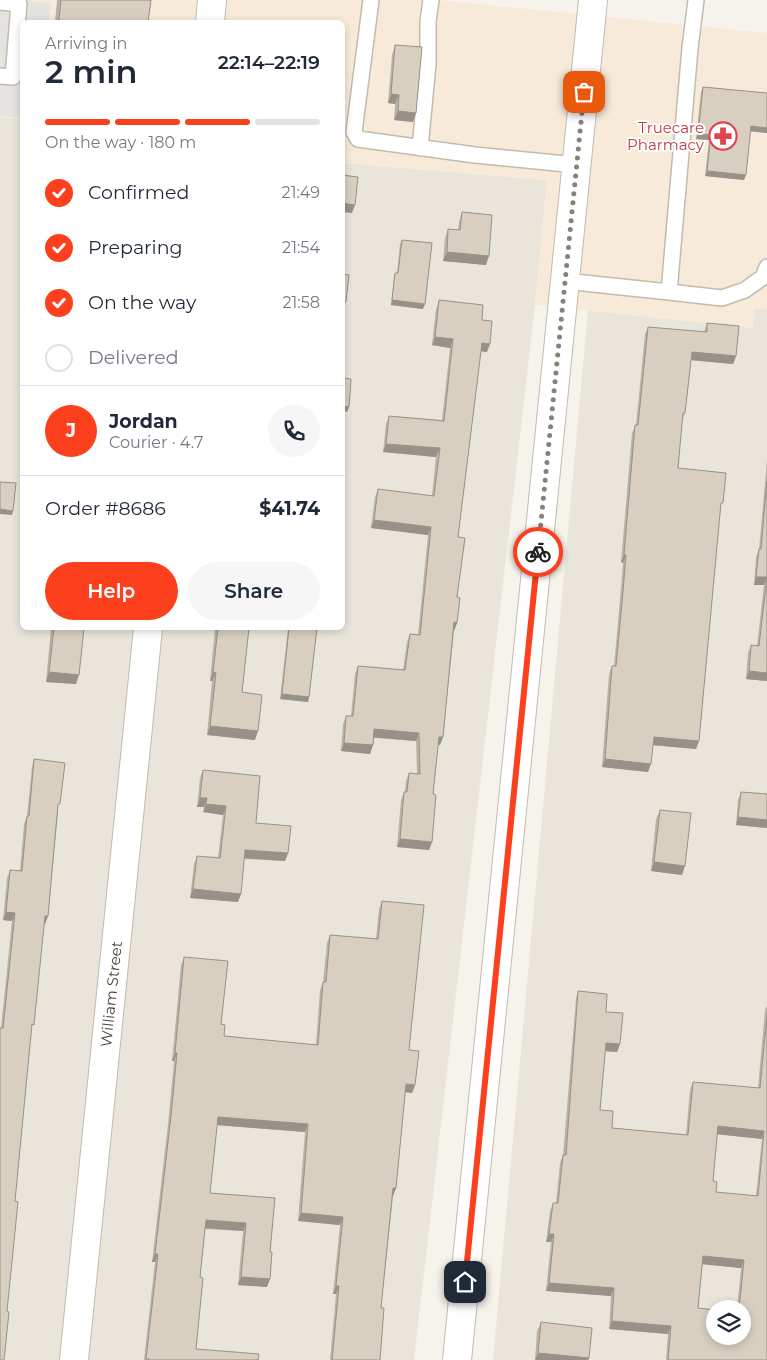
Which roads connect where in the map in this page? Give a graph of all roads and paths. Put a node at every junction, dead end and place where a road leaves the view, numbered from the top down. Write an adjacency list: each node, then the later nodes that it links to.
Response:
1 (212, 0): 7 (street)
2 (371, 0): 9 (lane)
3 (431, 0): 9 (lane)
4 (593, 0): 10 (street)
5 (696, 0): 13 (lane)
6 (0, 2): 8 (lane)
7 (210, 20)
8 (0, 76)
9 (420, 148): 10 (lane)
10 (576, 165): 12 (street)
11 (767, 267): 13 (lane)
12 (565, 281): 13 (lane); 16 (street)
13 (669, 292)
14 (148, 630): 15 (street, William Street)
15 (74, 1360)
16 (458, 1360)

